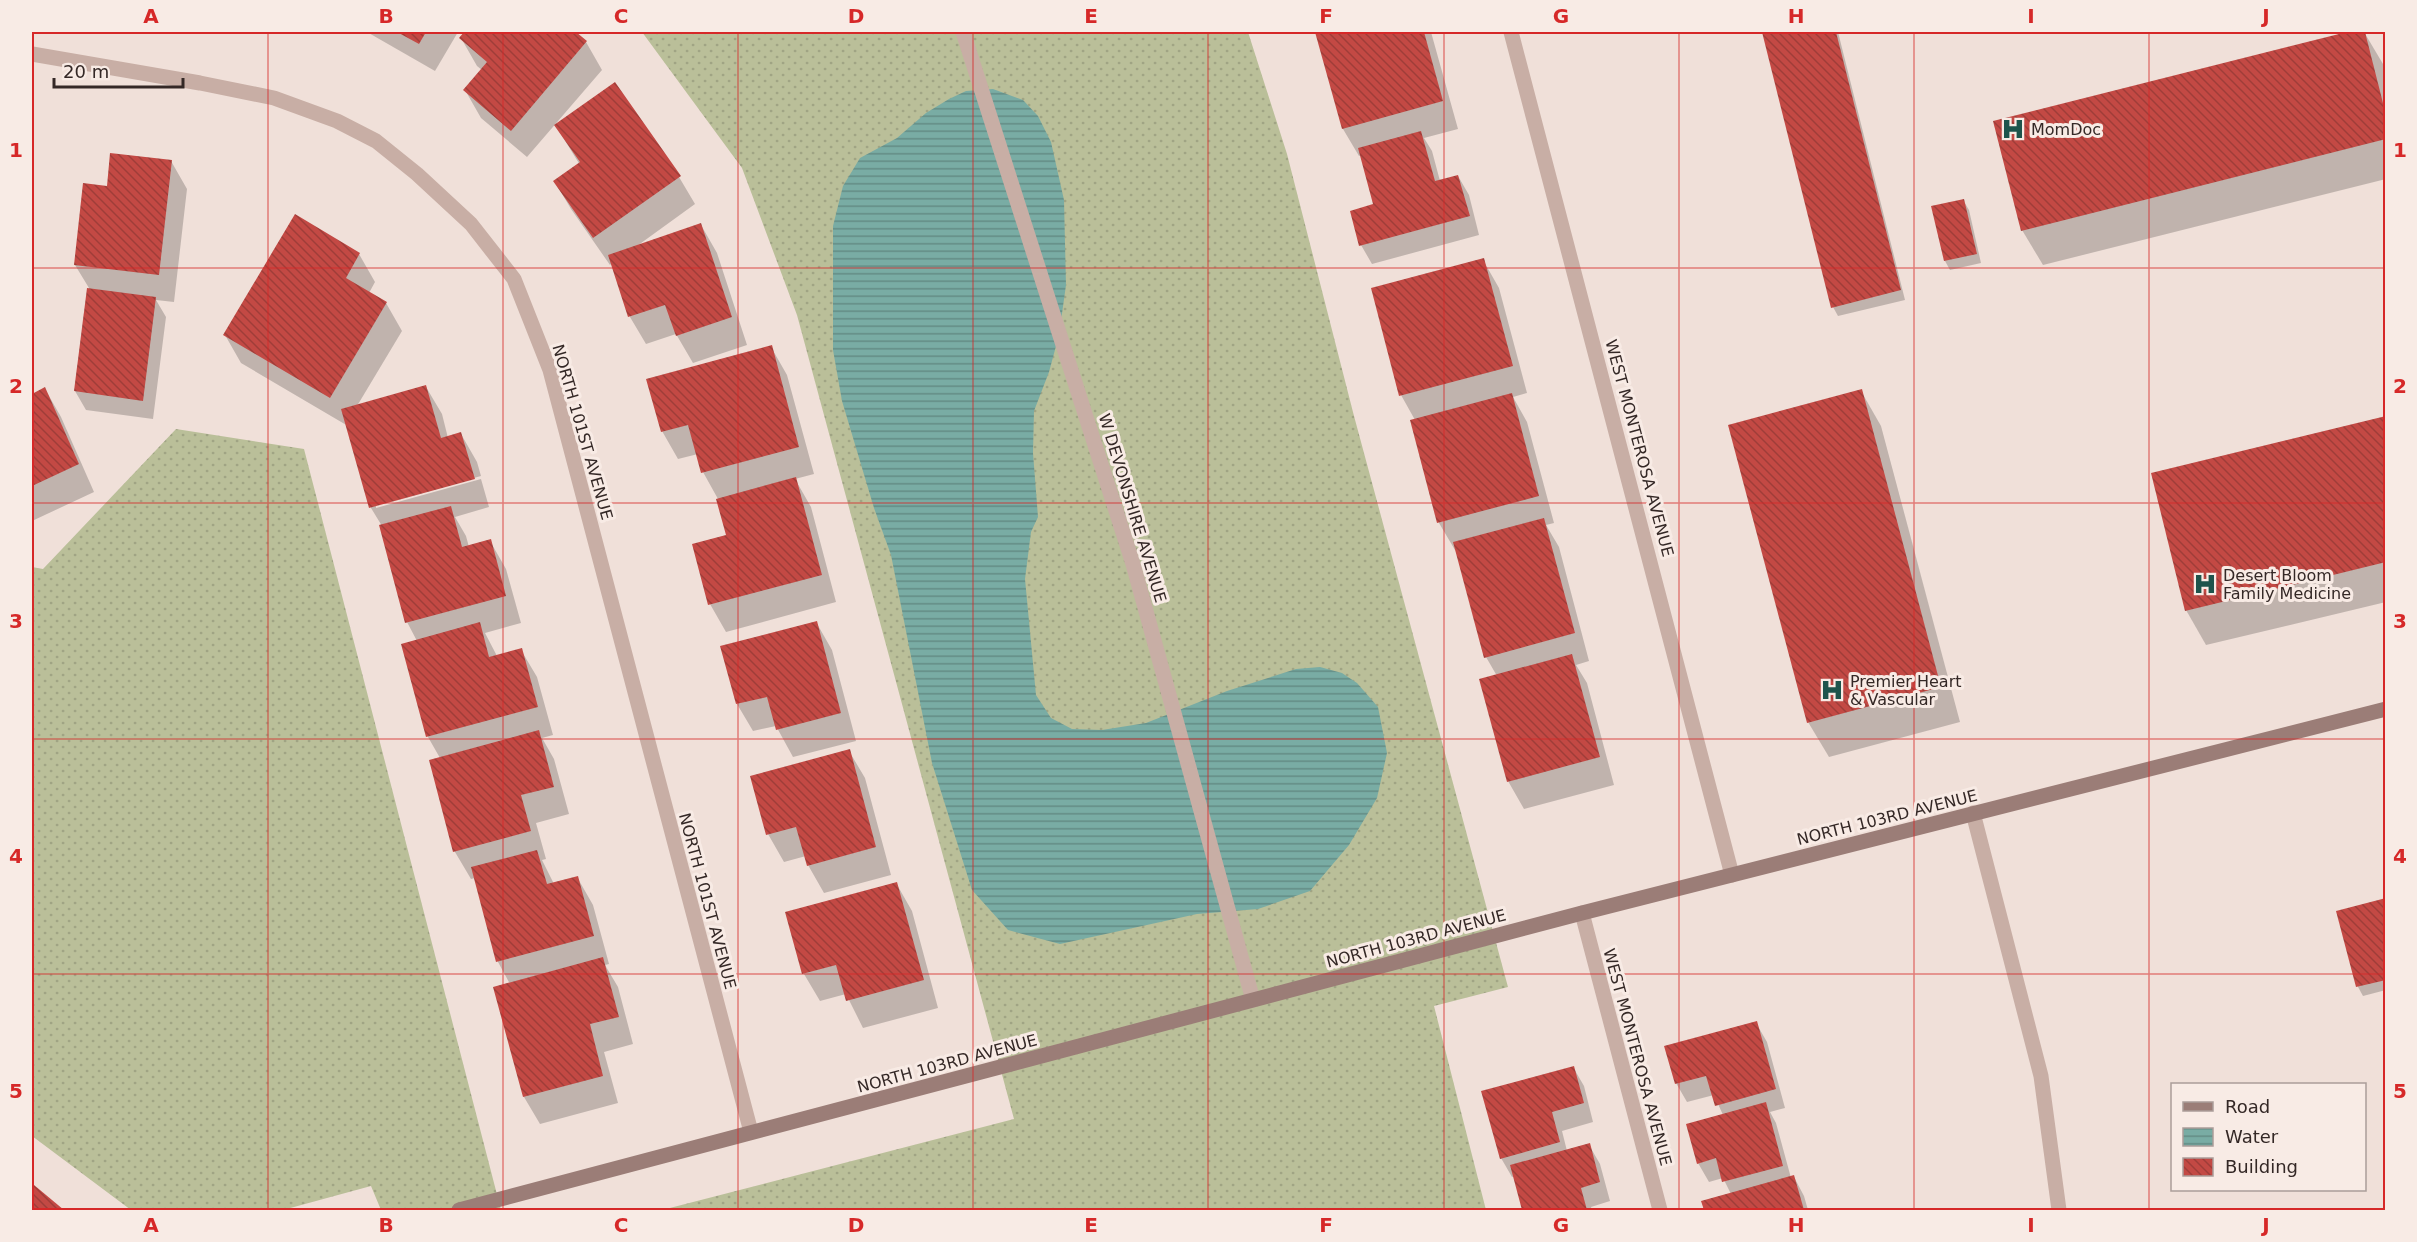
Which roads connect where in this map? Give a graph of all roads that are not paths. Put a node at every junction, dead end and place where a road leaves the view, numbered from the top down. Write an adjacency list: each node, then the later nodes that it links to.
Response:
1 (963, 32): 8 (street, W DEVONSHIRE AVENUE)
2 (1511, 32): 6 (street, WEST MONTEROSA AVENUE)
3 (32, 54): 9 (street, NORTH 101ST AVENUE)
4 (2385, 709): 5 (street, NORTH 103RD AVENUE)
5 (1973, 813): 6 (street, NORTH 103RD AVENUE); 12 (street)
6 (1732, 875): 7 (street, NORTH 103RD AVENUE)
7 (1582, 913): 8 (street, NORTH 103RD AVENUE); 11 (street, WEST MONTEROSA AVENUE)
8 (1253, 1000): 9 (street, NORTH 103RD AVENUE)
9 (751, 1132): 10 (street, NORTH 103RD AVENUE)
10 (459, 1210)
11 (1660, 1210)
12 (2059, 1210)

